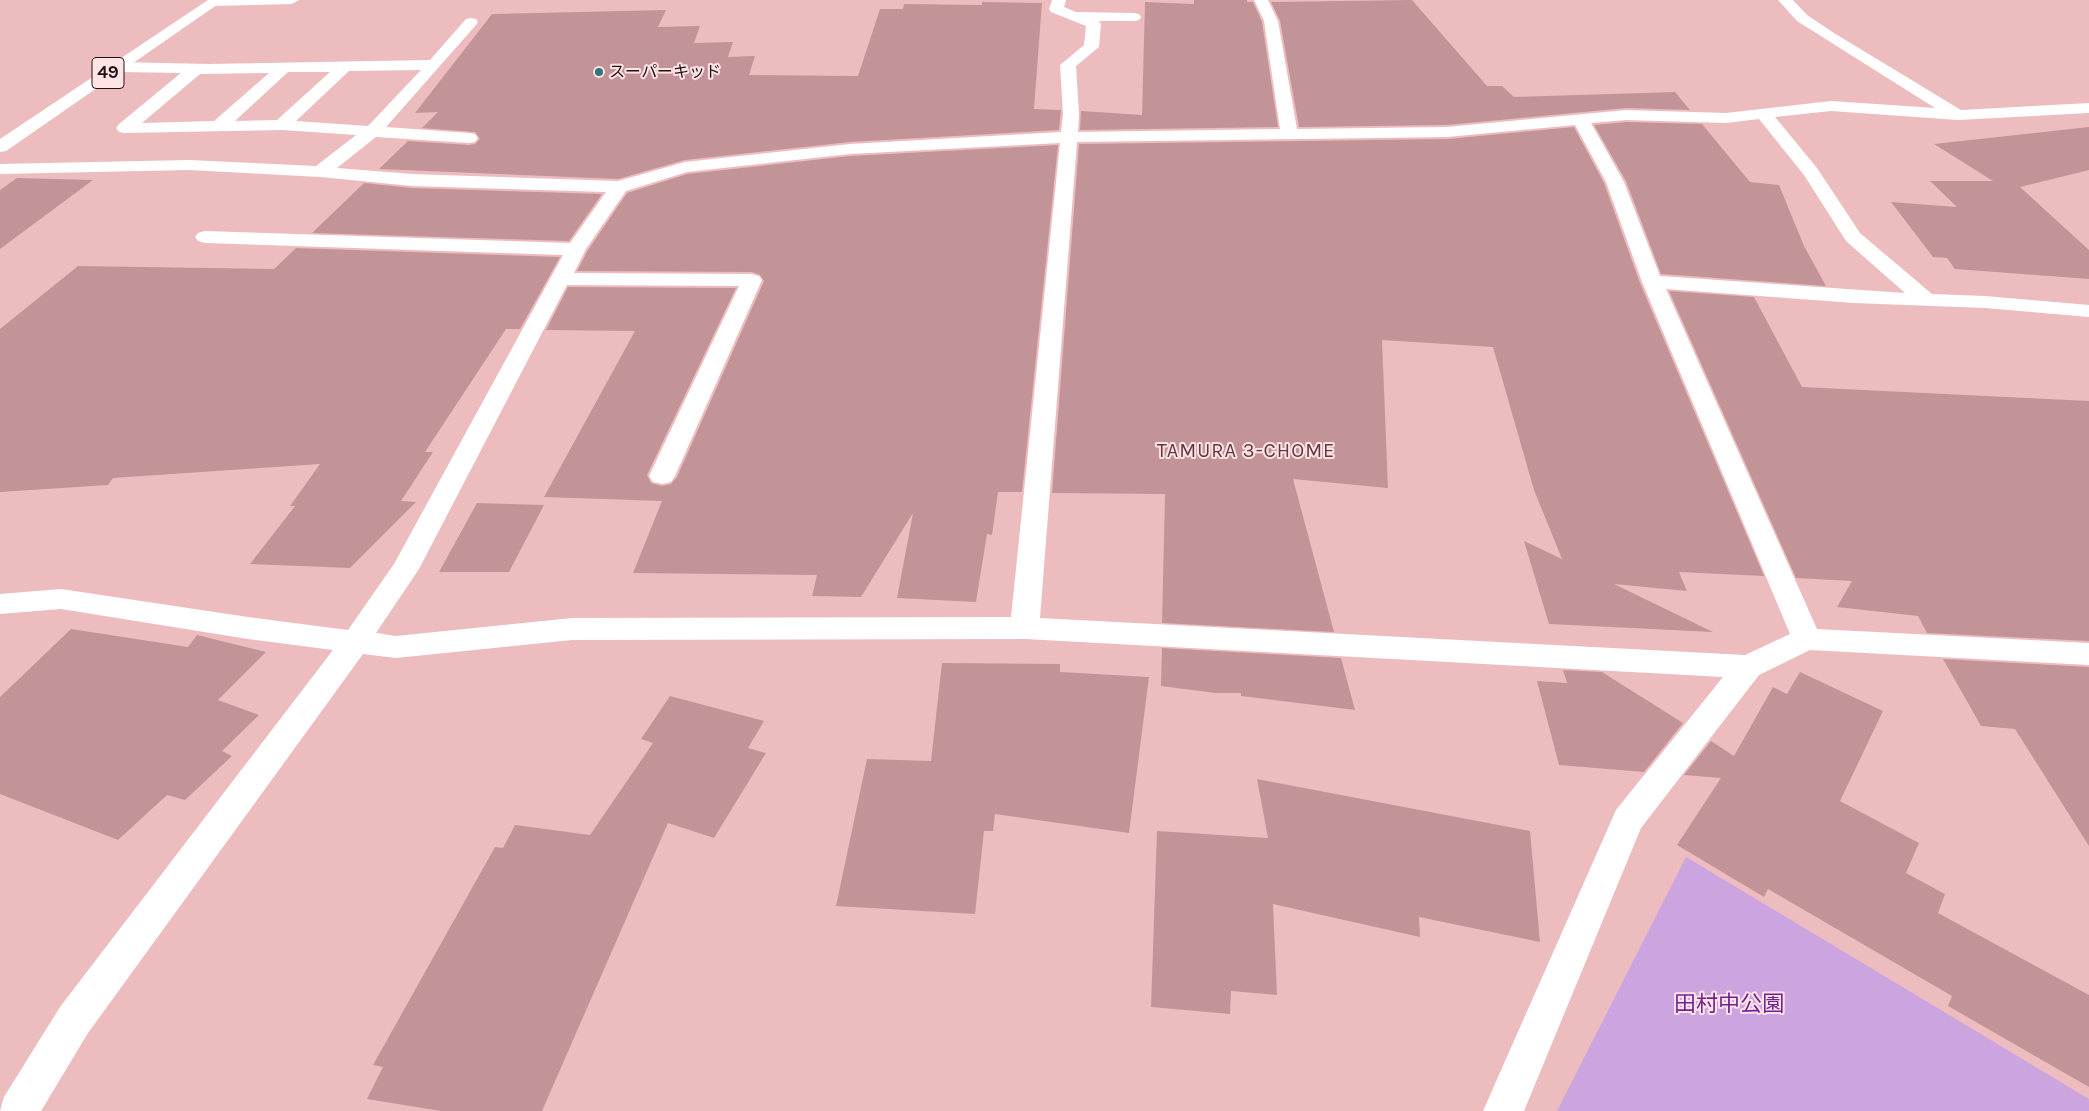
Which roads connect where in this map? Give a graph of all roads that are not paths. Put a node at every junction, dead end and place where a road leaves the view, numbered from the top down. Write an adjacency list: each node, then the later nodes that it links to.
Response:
1 (292, 0): 5 (street)
2 (1059, 0): 6 (street)
3 (1260, 0): 21 (street)
4 (1785, 0): 16 (street)
5 (215, 1): 11 (street, 49)
6 (1074, 16): 7 (street); 22 (street)
7 (1134, 17)
8 (471, 22): 9 (street)
9 (434, 65): 10 (street); 20 (street)
10 (345, 66): 12 (street); 18 (street)
11 (118, 67): 13 (street); 24 (street, 49)
12 (285, 67): 13 (street); 19 (street)
13 (196, 68): 19 (street)
14 (2089, 108): 16 (street)
15 (1763, 113): 16 (street); 17 (street); 32 (street)
16 (1958, 115)
17 (1580, 119): 21 (street); 31 (street)
18 (282, 125): 19 (street); 20 (street)
19 (219, 126)
20 (373, 131): 23 (street); 26 (street)
21 (1289, 134): 22 (street)
22 (1069, 137): 27 (street); 36 (street)
23 (469, 138)
24 (0, 147)
25 (0, 169): 26 (street)
26 (320, 172): 27 (street)
27 (620, 187): 29 (street)
28 (205, 237): 29 (street)
29 (576, 249): 30 (street)
30 (560, 279): 34 (street); 38 (street)
31 (1652, 282): 32 (street); 37 (street)
32 (1928, 301): 33 (street)
33 (2089, 311)
34 (662, 476)
35 (0, 604): 38 (street)
36 (1025, 628): 38 (street); 40 (street)
37 (1807, 639): 39 (street); 40 (street)
38 (356, 642): 41 (street)
39 (2089, 654)
40 (1748, 667): 42 (street)
41 (18, 1111)
42 (1503, 1111)

